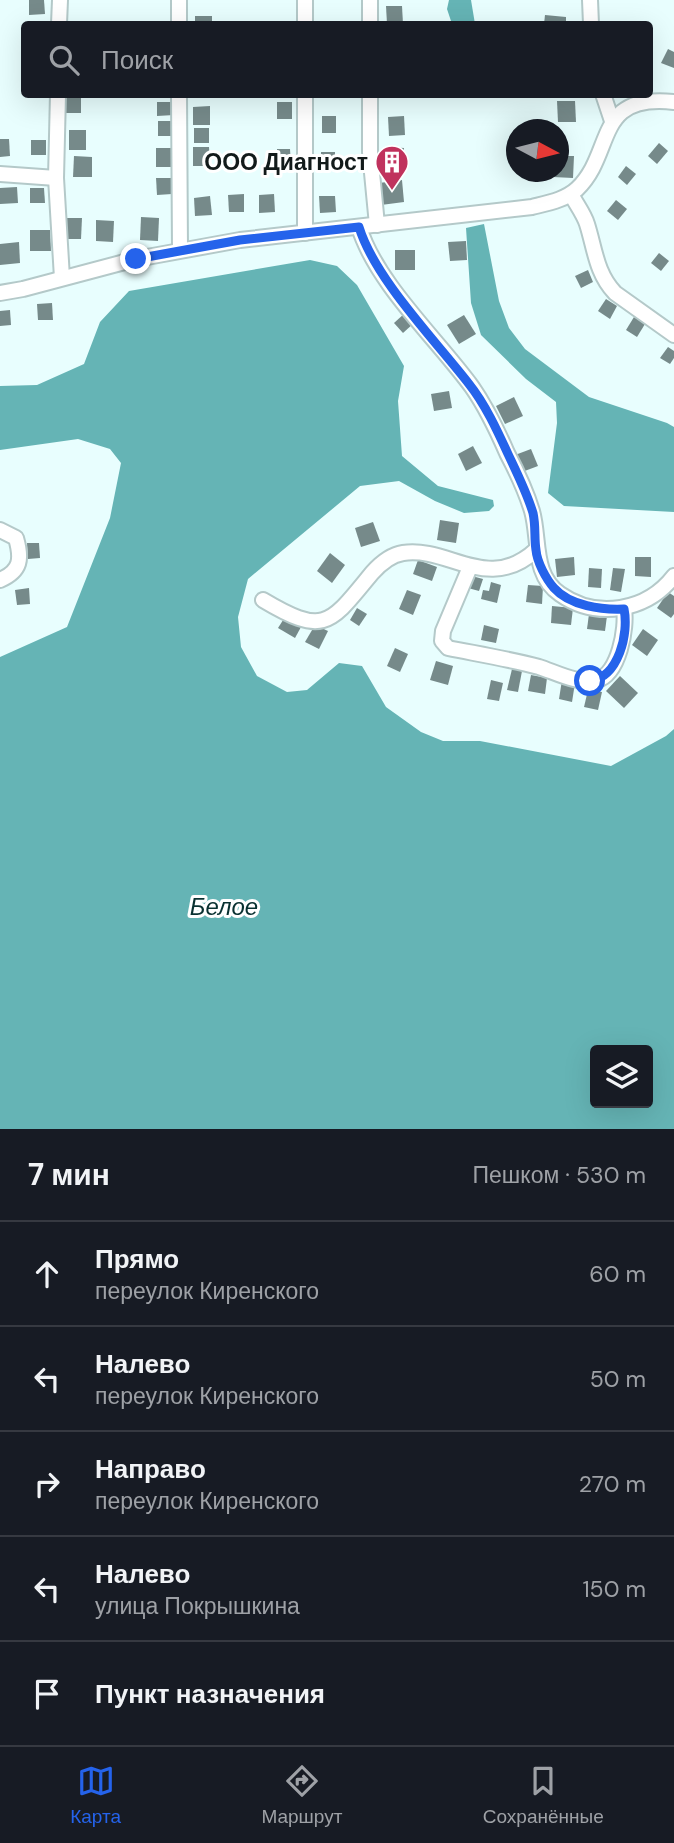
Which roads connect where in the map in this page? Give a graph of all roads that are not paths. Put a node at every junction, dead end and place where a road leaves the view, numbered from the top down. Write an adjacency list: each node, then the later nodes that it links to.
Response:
1 (60, 0): 6 (street)
2 (179, 0): 7 (street)
3 (305, 0): 8 (street)
4 (370, 0): 9 (street)
5 (590, 0): 10 (street)
6 (59, 21)
7 (179, 21)
8 (305, 21)
9 (370, 21)
10 (591, 21)
11 (58, 98): 19 (street)
12 (179, 98): 24 (street)
13 (305, 98): 23 (street)
14 (370, 98): 21 (street)
15 (604, 98): 17 (street)
16 (674, 102): 17 (street)
17 (612, 121): 20 (street)
18 (0, 174): 19 (street)
19 (56, 178): 25 (street)
20 (570, 194): 21 (street); 27 (street)
21 (377, 225): 22 (street)
22 (359, 227): 23 (street); 29 (street)
23 (305, 233): 24 (street)
24 (180, 250): 25 (street)
25 (62, 278): 26 (street)
26 (0, 293)
27 (674, 335)
28 (0, 530): 32 (street)
29 (536, 550): 30 (street); 34 (street)
30 (470, 567): 33 (street); 34 (street)
31 (674, 576): 34 (street)
32 (0, 580)
33 (263, 600)
34 (624, 609)

